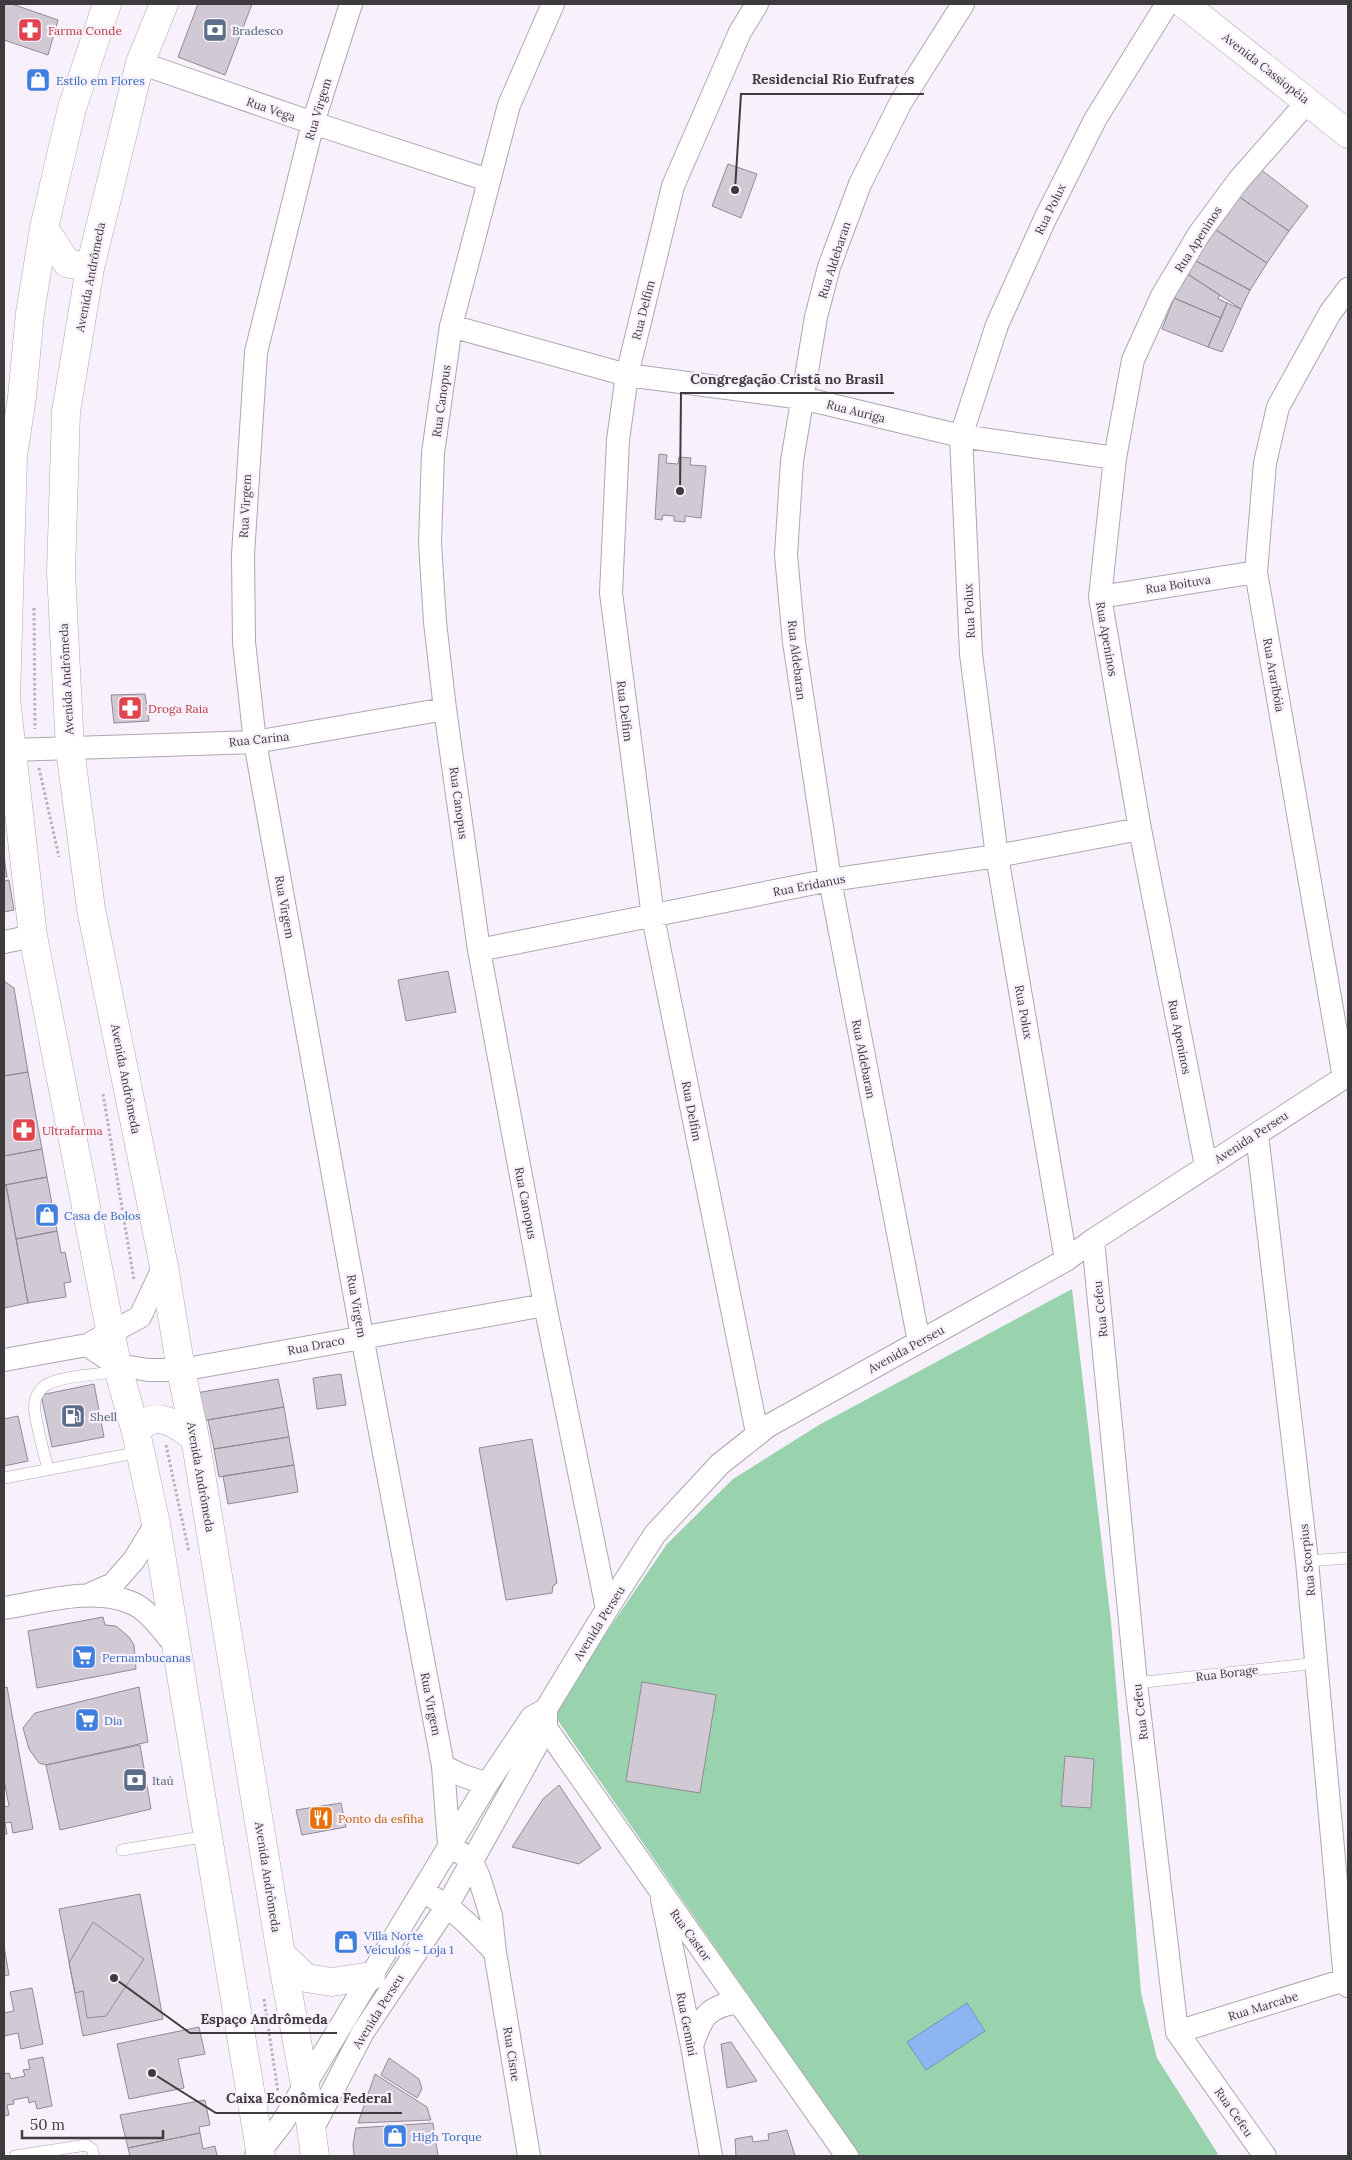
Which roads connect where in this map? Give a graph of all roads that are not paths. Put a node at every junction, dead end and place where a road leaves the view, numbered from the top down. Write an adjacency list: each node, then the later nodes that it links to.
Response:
1 (107, 4): 14 (main road)
2 (164, 4): 9 (main road, Avenida Andrômeda)
3 (352, 4): 11 (street, Rua Virgem)
4 (553, 4): 13 (street, Rua Canopus)
5 (757, 4): 18 (street, Rua Delfim)
6 (963, 4): 20 (street, Rua Aldebaran)
7 (1167, 4): 21 (street, Rua Polux)
8 (1184, 4): 10 (main road, Avenida Cassiopéia)
9 (140, 63): 11 (street, Rua Vega); 15 (main road, Avenida Andrômeda)
10 (1308, 101): 12 (main road, Avenida Cassiopéia); 22 (street, Rua Apeninos)
11 (312, 123): 13 (street, Rua Vega); 26 (street, Rua Virgem)
12 (1348, 134)
13 (488, 180): 17 (street, Rua Canopus)
14 (44, 228): 15 (main road); 19 (main road)
15 (90, 268): 27 (main road, Avenida Andrômeda)
16 (1348, 288): 23 (street, Rua Araribóia)
17 (451, 326): 18 (street, Rua Auriga); 25 (street, Rua Canopus)
18 (627, 375): 20 (street, Rua Auriga); 32 (street, Rua Delfim)
19 (13, 396): 28 (main road)
20 (802, 398): 21 (street, Rua Auriga); 31 (street, Rua Aldebaran)
21 (961, 436): 22 (street, Rua Auriga); 30 (street, Rua Polux)
22 (1115, 458): 24 (street, Rua Apeninos)
23 (1256, 572): 24 (street, Rua Boituva); 36 (street, Rua Araribóia)
24 (1100, 597): 29 (street, Rua Apeninos)
25 (445, 709): 26 (street, Rua Carina); 35 (street, Rua Canopus)
26 (255, 742): 27 (street, Rua Carina); 43 (street, Rua Virgem)
27 (70, 748): 28 (street, Rua Carina); 41 (main road, Avenida Andrômeda)
28 (12, 750): 33 (main road)
29 (1140, 829): 30 (street, Rua Eridanus); 38 (street, Rua Apeninos)
30 (997, 856): 31 (street, Rua Eridanus); 40 (street, Rua Polux)
31 (830, 880): 32 (street, Rua Eridanus); 45 (street, Rua Aldebaran)
32 (653, 917): 35 (street, Rua Eridanus); 49 (street, Rua Delfim)
33 (33, 936): 34 (street); 44 (main road)
34 (4, 942)
35 (479, 950): 42 (street, Rua Canopus)
36 (1346, 1076): 37 (street, Avenida Perseu)
37 (1257, 1134): 38 (street, Avenida Perseu); 56 (street, Rua Scorpius)
38 (1206, 1166): 39 (street, Avenida Perseu)
39 (1093, 1240): 40 (street, Avenida Perseu); 62 (street, Rua Cefeu)
40 (1066, 1260): 45 (street, Avenida Perseu)
41 (164, 1266): 44 (street); 48 (main road, Avenida Andrômeda)
42 (544, 1305): 43 (street, Rua Draco); 59 (street, Rua Canopus)
43 (362, 1336): 48 (street, Rua Draco); 64 (street, Rua Virgem)
44 (99, 1339): 46 (street); 47 (main road)
45 (919, 1342): 49 (street, Avenida Perseu)
46 (4, 1360)
47 (118, 1368): 48 (street, Rua Draco); 51 (main road); 52 (lane)
48 (181, 1370): 50 (main road, Avenida Andrômeda)
49 (757, 1433): 59 (street, Avenida Perseu)
50 (195, 1438): 51 (main road); 74 (main road, Avenida Andrômeda)
51 (138, 1442): 52 (lane); 54 (main road)
52 (48, 1470): 53 (lane)
53 (4, 1478)
54 (156, 1524): 57 (street); 60 (main road)
55 (1348, 1558): 56 (lane)
56 (1307, 1560): 61 (street, Rua Scorpius)
57 (87, 1595): 58 (street); 60 (street)
58 (4, 1608)
59 (607, 1609): 63 (street, Avenida Perseu)
60 (176, 1646): 66 (main road)
61 (1318, 1663): 62 (lane, Rua Borage); 76 (street, Rua Scorpius)
62 (1136, 1684): 78 (street, Rua Cefeu)
63 (541, 1718): 65 (street, Avenida Perseu); 69 (street, Avenida Perseu); 71 (street, Rua Castor)
64 (443, 1766): 65 (street); 67 (street, Rua Virgem)
65 (487, 1784): 67 (street, Avenida Perseu)
66 (208, 1836): 68 (lane); 82 (main road)
67 (449, 1846): 69 (street); 70 (street, Avenida Perseu)
68 (122, 1850)
69 (471, 1860): 72 (street, Avenida Perseu); 73 (street, Rua Cisne)
70 (423, 1892): 72 (street); 75 (street, Avenida Perseu)
71 (660, 1892): 77 (street, Rua Castor); 79 (street, Rua Gemini)
72 (447, 1906): 73 (street); 81 (street, Avenida Perseu)
73 (495, 1952): 85 (street, Rua Cisne)
74 (281, 1954): 75 (main road); 80 (main road, Avenida Andrômeda)
75 (371, 1976): 80 (street, Avenida Perseu)
76 (1347, 1982): 78 (street, Rua Marcabe)
77 (739, 2002): 79 (street); 87 (street, Rua Castor)
78 (1177, 2032): 88 (street, Rua Cefeu)
79 (692, 2046): 86 (street, Rua Gemini)
80 (305, 2085): 81 (main road, Avenida Andrômeda); 82 (street, Avenida Perseu)
81 (313, 2144)
82 (259, 2154)
83 (14, 2156): 84 (lane)
84 (94, 2156)
85 (529, 2156)
86 (711, 2156)
87 (846, 2156)
88 (1265, 2156)

